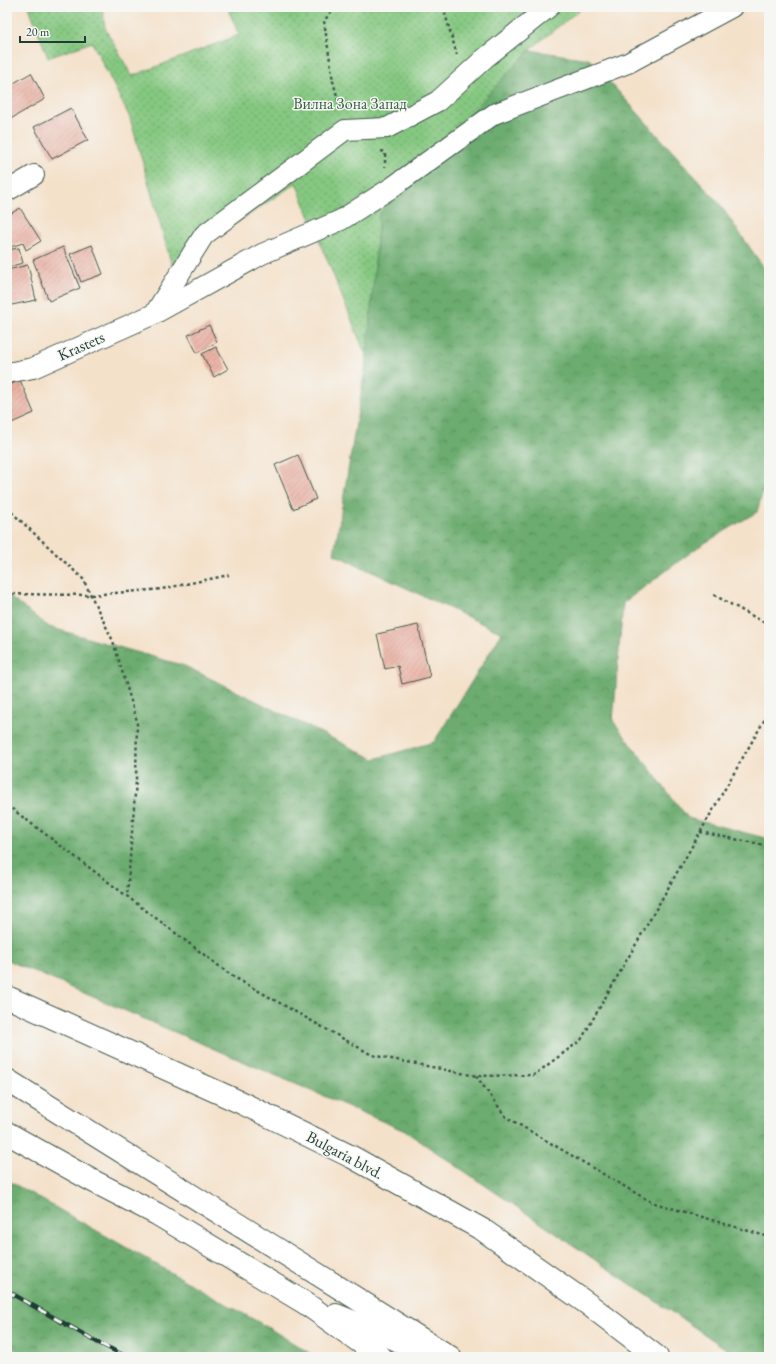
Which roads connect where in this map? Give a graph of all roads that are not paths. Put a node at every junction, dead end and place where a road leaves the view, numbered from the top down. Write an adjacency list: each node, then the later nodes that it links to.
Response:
1 (549, 7): 5 (street)
2 (732, 7): 5 (street, Krastets)
3 (34, 175): 4 (street)
4 (7, 191)
5 (154, 314): 6 (street, Krastets)
6 (7, 372)
7 (7, 997): 14 (highway, Bulgaria blvd.)
8 (7, 1080): 13 (highway)
9 (7, 1133): 10 (highway)
10 (305, 1303): 11 (highway); 12 (highway)
11 (381, 1357)
12 (433, 1357)
13 (450, 1357)
14 (657, 1357)

